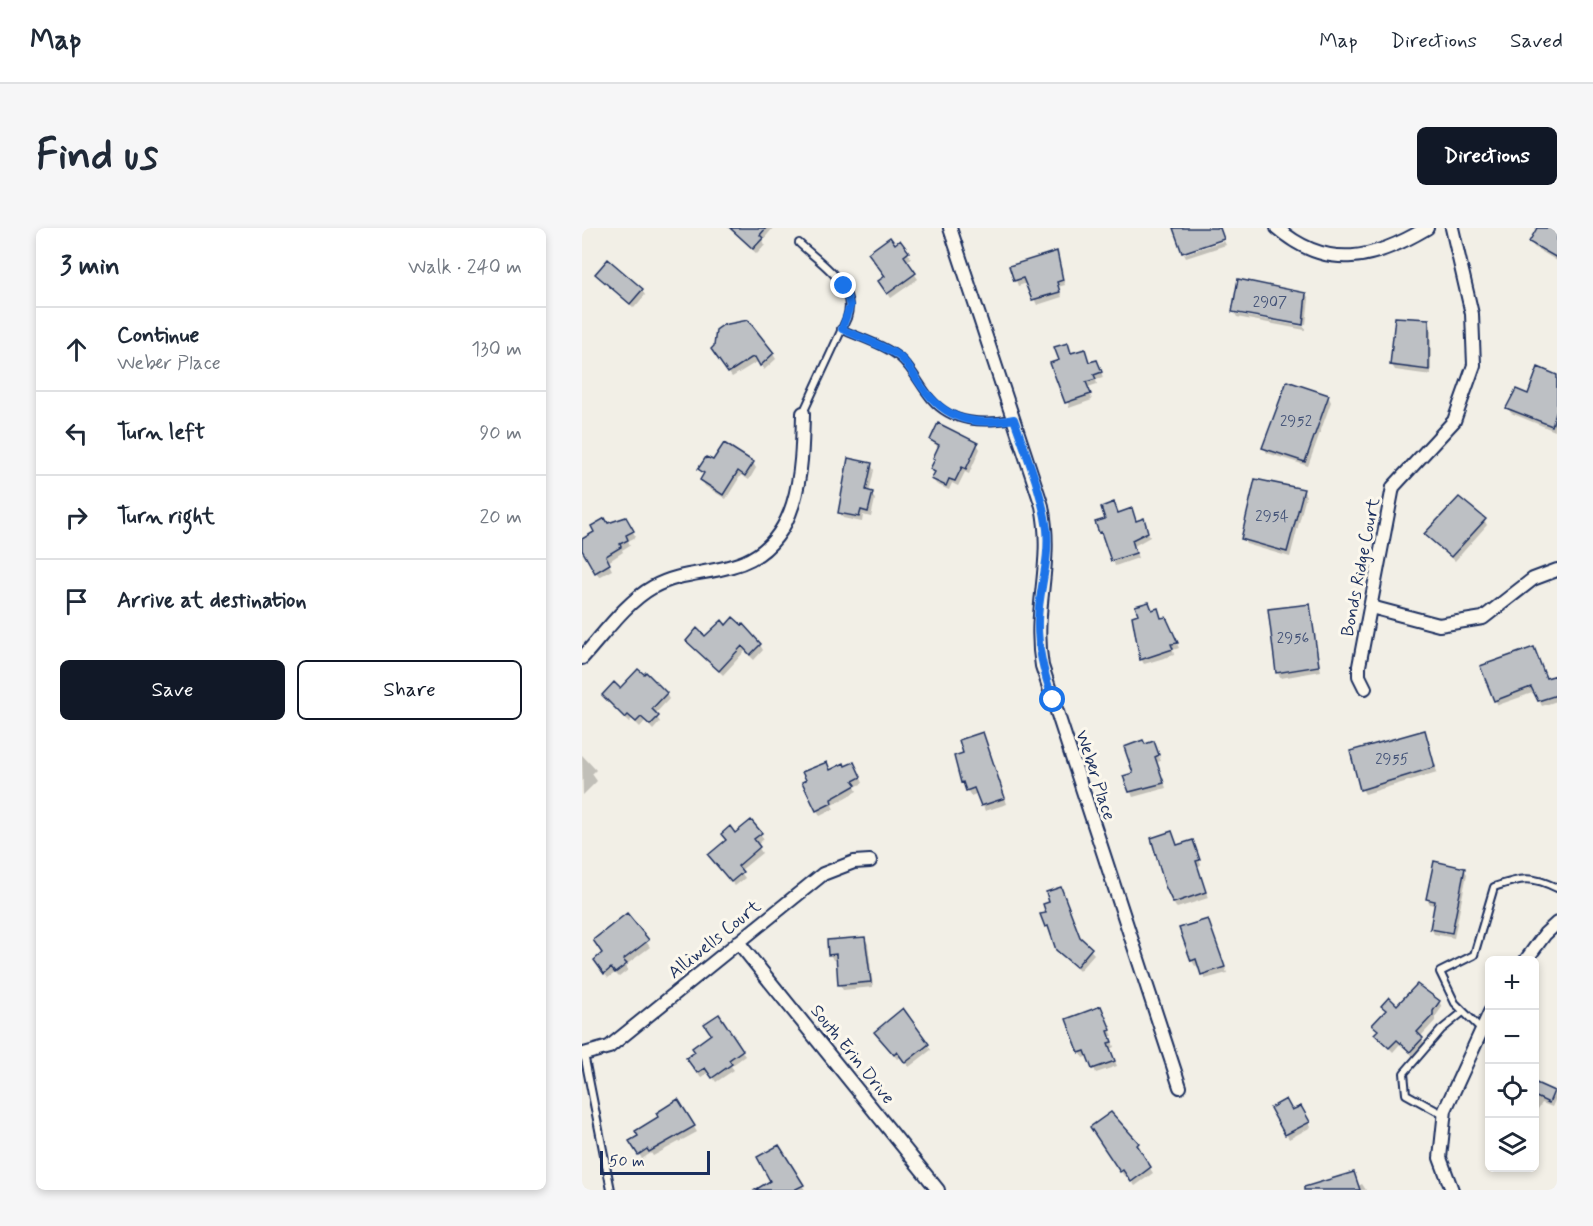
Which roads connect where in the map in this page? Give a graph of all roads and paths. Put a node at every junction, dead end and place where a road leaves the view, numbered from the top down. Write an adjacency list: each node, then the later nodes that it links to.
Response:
1 (950, 228): 8 (street, Weber Place)
2 (1277, 228): 3 (street)
3 (1428, 228)
4 (1452, 228): 10 (street, Bonds Ridge Court)
5 (799, 243): 6 (lane)
6 (842, 329): 7 (lane); 8 (lane)
7 (803, 413): 11 (street)
8 (1014, 419): 22 (street, Weber Place)
9 (1557, 570): 10 (street)
10 (1371, 607): 12 (street, Bonds Ridge Court)
11 (582, 658)
12 (1365, 688)
13 (870, 861): 16 (street, Alliwells Court)
14 (1557, 888): 18 (lane)
15 (1557, 922): 17 (street)
16 (738, 942): 21 (street, Alliwells Court); 25 (street, South Erin Drive)
17 (1529, 956)
18 (1463, 1012): 20 (lane); 23 (lane)
19 (1485, 1021): 20 (street)
20 (1481, 1029): 23 (street)
21 (584, 1054): 24 (lane)
22 (1180, 1087)
23 (1444, 1114): 26 (street)
24 (611, 1190)
25 (938, 1190)
26 (1452, 1190)

